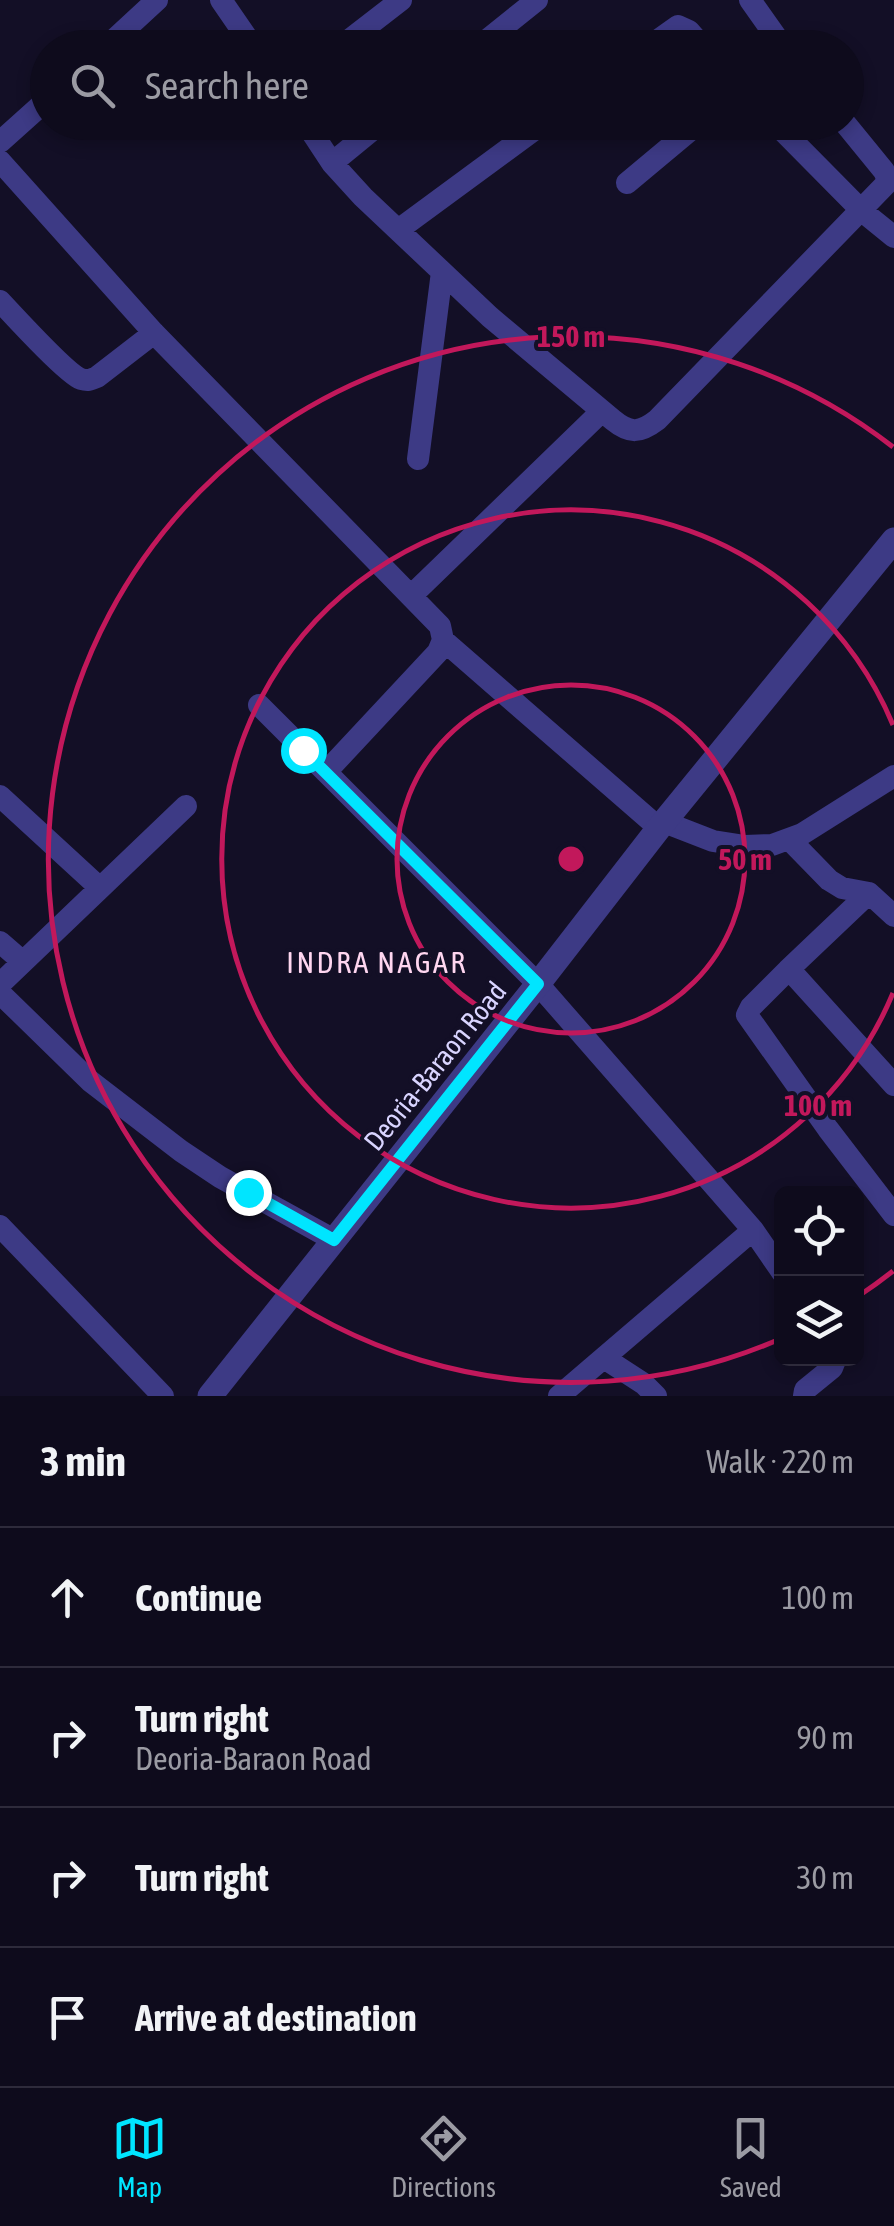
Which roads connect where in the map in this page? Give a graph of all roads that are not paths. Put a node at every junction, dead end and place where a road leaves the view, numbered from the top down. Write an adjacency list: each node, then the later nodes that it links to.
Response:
1 (157, 0): 6 (street)
2 (221, 0): 7 (street)
3 (400, 0): 8 (street)
4 (537, 0): 9 (street)
5 (750, 0): 10 (street)
6 (124, 30)
7 (242, 30)
8 (362, 30)
9 (500, 30)
10 (771, 30)
11 (30, 115): 18 (street)
12 (318, 140): 20 (street)
13 (360, 140): 20 (street)
14 (520, 140): 23 (street)
15 (678, 140): 21 (street)
16 (792, 140): 22 (street)
17 (858, 140): 22 (street)
18 (0, 142)
19 (0, 161): 27 (street)
20 (332, 162): 23 (street)
21 (627, 183)
22 (862, 211): 24 (street); 28 (street)
23 (398, 230): 25 (street)
24 (894, 237)
25 (442, 272): 28 (street); 29 (street)
26 (0, 301): 27 (street)
27 (154, 332): 31 (street)
28 (602, 411): 31 (street)
29 (418, 459)
30 (894, 540): 38 (street, Deoria-Baraon Road)
31 (412, 596): 32 (street)
32 (443, 640): 34 (street); 38 (street)
33 (259, 705): 34 (street)
34 (326, 772): 47 (street)
35 (894, 776): 39 (street)
36 (0, 796): 40 (street)
37 (186, 806): 40 (street)
38 (662, 825): 39 (street); 47 (street, Deoria-Baraon Road)
39 (790, 840): 41 (street)
40 (100, 888): 44 (street)
41 (869, 893): 42 (street); 45 (street)
42 (894, 916)
43 (0, 942): 44 (street)
44 (22, 962): 46 (street)
45 (789, 968): 49 (street); 50 (street)
46 (0, 984)
47 (538, 984): 52 (street); 53 (street, Deoria-Baraon Road)
48 (0, 993): 53 (street)
49 (894, 1085)
50 (894, 1216)
51 (0, 1226): 57 (street)
52 (753, 1230): 54 (street); 55 (street)
53 (334, 1240): 58 (street, Deoria-Baraon Road)
54 (774, 1260)
55 (604, 1358): 59 (street); 60 (street)
56 (833, 1366): 61 (street)
57 (163, 1396)
58 (210, 1396)
59 (558, 1396)
60 (656, 1396)
61 (804, 1396)

